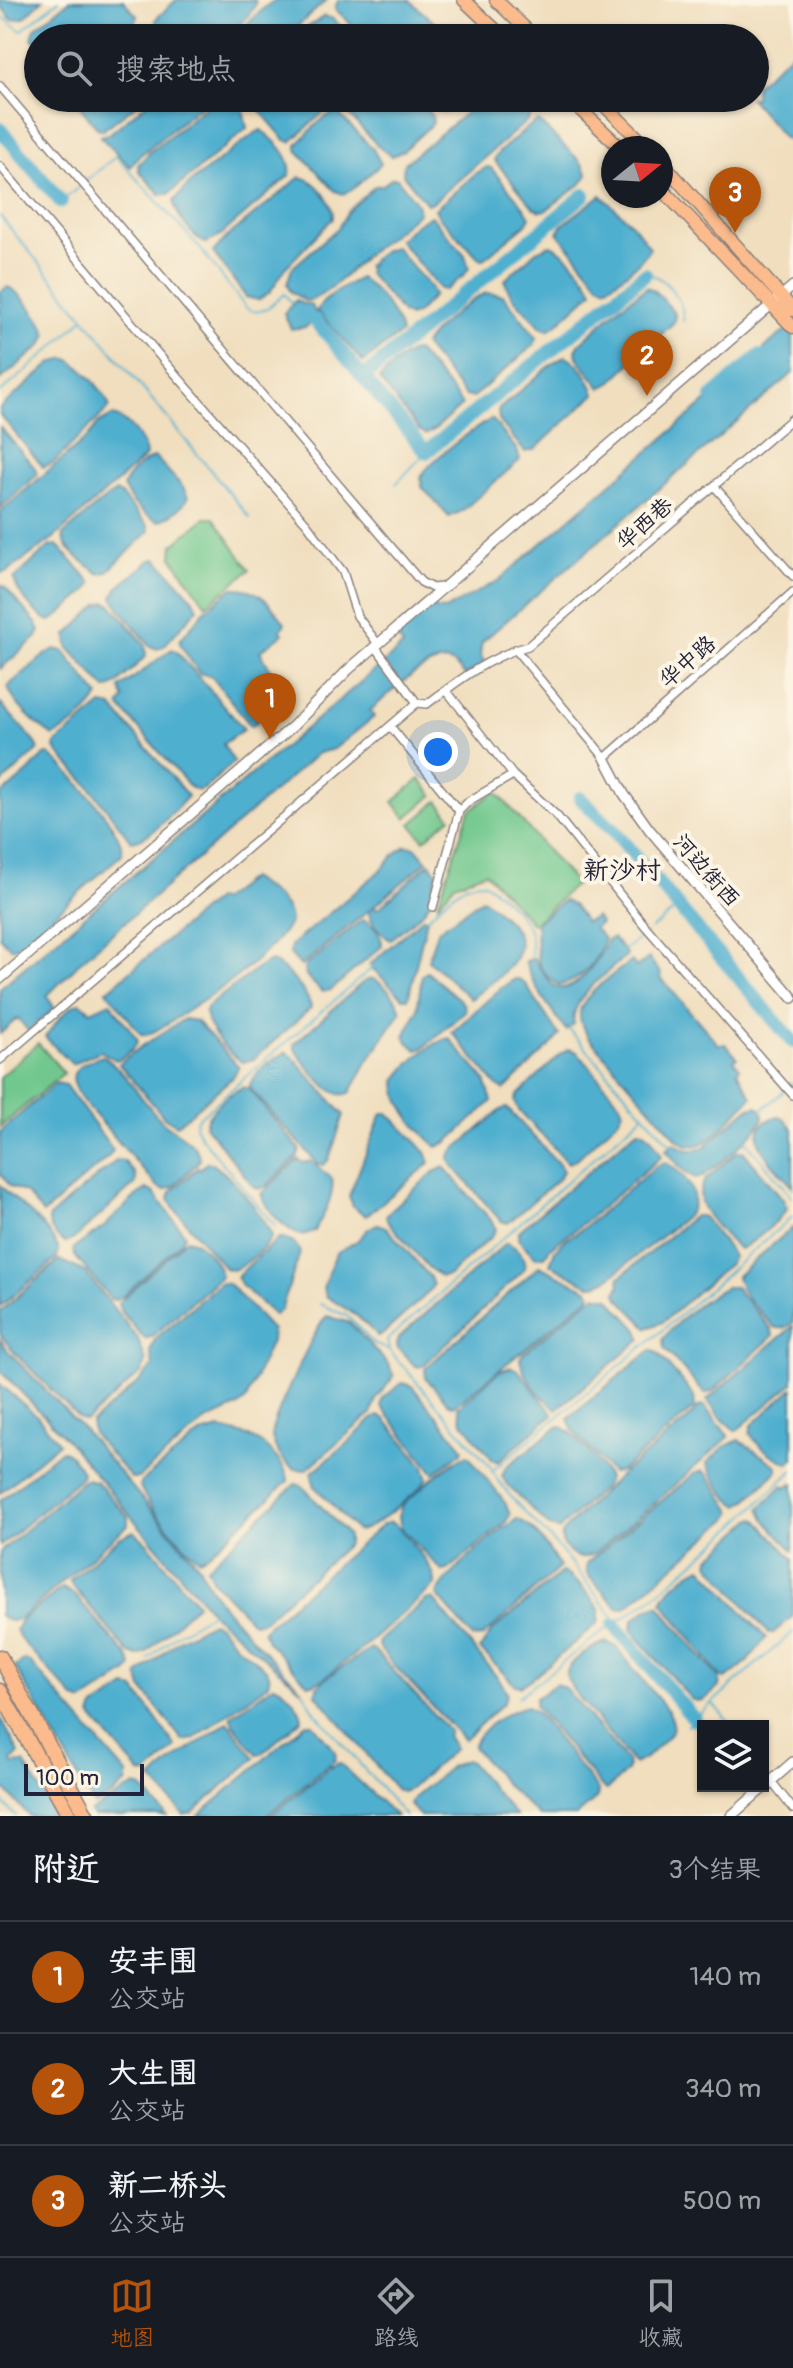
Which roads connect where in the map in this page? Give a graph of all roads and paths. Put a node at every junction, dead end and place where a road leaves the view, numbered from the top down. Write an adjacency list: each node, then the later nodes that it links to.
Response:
1 (464, 0): 3 (highway)
2 (496, 0): 4 (highway)
3 (489, 24)
4 (521, 24)
5 (0, 86): 20 (street)
6 (583, 112): 8 (highway)
7 (611, 112): 9 (highway)
8 (608, 136)
9 (636, 136)
10 (0, 166): 22 (street)
11 (673, 176): 14 (highway)
12 (673, 200): 14 (highway)
13 (793, 286): 14 (street)
14 (775, 301): 15 (highway); 20 (street)
15 (789, 311): 16 (highway)
16 (793, 327)
17 (793, 418): 18 (street, 华西巷)
18 (714, 486): 19 (street); 23 (street, 华西巷)
19 (793, 576)
20 (445, 586): 22 (street)
21 (793, 592): 27 (street, 华中路)
22 (377, 645): 25 (street); 31 (street)
23 (515, 649): 24 (street, 华西巷); 27 (street)
24 (446, 690): 25 (street, 华西巷); 28 (street)
25 (417, 703): 26 (street, 华西巷)
26 (390, 726): 29 (street); 33 (street, 华西巷)
27 (605, 758): 32 (street, 河边街西)
28 (513, 775): 29 (street); 34 (street)
29 (459, 811): 30 (street)
30 (433, 907)
31 (0, 979)
32 (793, 998)
33 (0, 1060)
34 (791, 1092)
35 (0, 1657): 41 (highway)
36 (0, 1691): 40 (highway)
37 (793, 1762): 38 (street)
38 (771, 1781): 39 (street); 42 (street)
39 (793, 1809)
40 (70, 1816)
41 (87, 1816)
42 (731, 1816)

